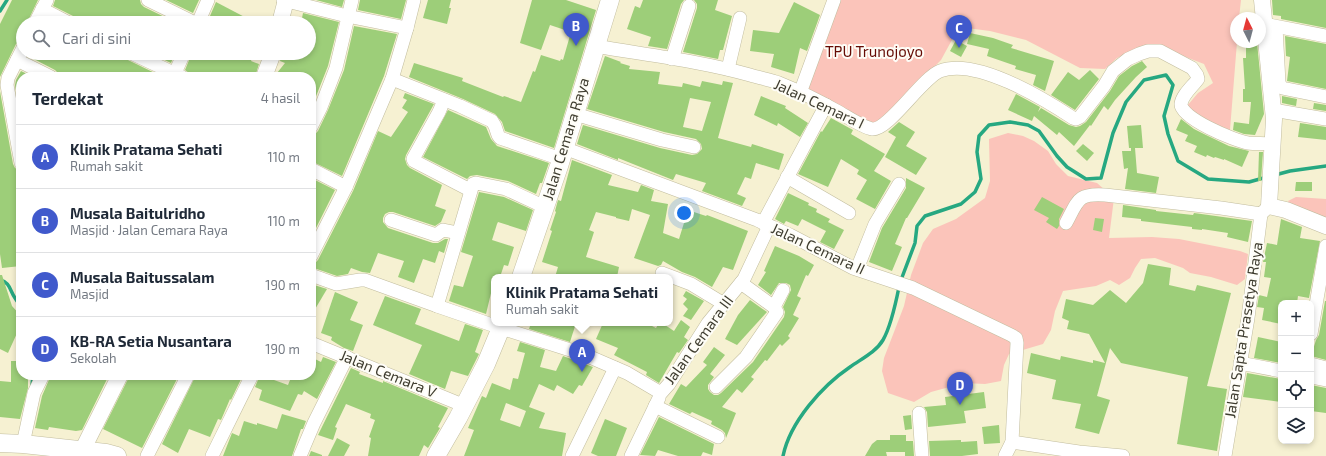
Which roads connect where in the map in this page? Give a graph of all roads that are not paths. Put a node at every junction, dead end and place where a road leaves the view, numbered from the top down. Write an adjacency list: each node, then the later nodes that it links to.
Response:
1 (148, 0): 13 (street)
2 (208, 0): 14 (street)
3 (285, 0): 15 (street); 16 (street)
4 (352, 0): 16 (street)
5 (414, 0): 19 (street)
6 (610, 0): 21 (main road, Jalan Cemara Raya)
7 (834, 0): 33 (street)
8 (1262, 0): 18 (street)
9 (44, 5): 11 (street); 12 (street)
10 (689, 6): 22 (street)
11 (38, 16)
12 (60, 16)
13 (181, 16)
14 (201, 16)
15 (282, 16)
16 (347, 16): 19 (street); 40 (street)
17 (740, 18): 27 (street)
18 (1270, 25): 20 (street); 34 (street); 37 (street)
19 (407, 28): 32 (street)
20 (1326, 36)
21 (595, 46): 22 (street, Jalan Cemara I); 38 (main road, Jalan Cemara Raya)
22 (672, 59): 27 (street, Jalan Cemara I)
23 (17, 60): 28 (street); 39 (street)
24 (146, 60): 29 (street)
25 (182, 60): 30 (street)
26 (270, 60): 31 (street)
27 (728, 69): 33 (street, Jalan Cemara I)
28 (41, 72)
29 (172, 72)
30 (179, 72)
31 (266, 72)
32 (392, 79): 35 (street, Jalan Cemara II); 48 (street)
33 (800, 93): 36 (street, Jalan Cemara I)
34 (1326, 97)
35 (444, 100): 44 (street, Jalan Cemara II); 49 (street)
36 (826, 104): 42 (street, Jalan Cemara I); 46 (street, Jalan Cemara III)
37 (1273, 110): 41 (street); 42 (street)
38 (575, 114): 43 (street); 44 (main road, Jalan Cemara Raya)
39 (16, 118)
40 (316, 118)
41 (1326, 119)
42 (1272, 144): 51 (street)
43 (694, 147)
44 (562, 154): 50 (main road, Jalan Cemara Raya); 55 (street, Jalan Cemara II)
45 (316, 172): 48 (street)
46 (787, 177): 52 (street); 55 (street, Jalan Cemara III)
47 (899, 184): 60 (street)
48 (346, 187): 58 (street)
49 (470, 190): 50 (street); 57 (street)
50 (545, 207): 61 (main road, Jalan Cemara Raya)
51 (1265, 210): 54 (street); 56 (street); 75 (street, Jalan Sapta Prasetya Raya)
52 (848, 213)
53 (391, 220): 57 (street)
54 (1066, 223)
55 (766, 224): 60 (street, Jalan Cemara II); 64 (street, Jalan Cemara III)
56 (1326, 226)
57 (458, 233): 67 (street)
58 (316, 246)
59 (1326, 246): 69 (street)
60 (857, 269): 94 (street, Jalan Cemara II)
61 (522, 274)
62 (316, 277): 67 (street, Jalan Cemara III)
63 (673, 277): 66 (street)
64 (741, 283): 66 (street, Jalan Cemara III); 68 (street, Jalan Cemara III)
65 (783, 290): 68 (street)
66 (724, 304): 89 (street, Jalan Cemara III)
67 (437, 306): 70 (street, Jalan Cemara III)
68 (774, 307): 87 (street)
69 (1321, 308): 72 (street)
70 (491, 323)
71 (502, 326): 77 (street, Jalan Cemara III); 90 (main road)
72 (1314, 326)
73 (316, 345): 74 (street, Jalan Cemara V)
74 (347, 357): 90 (street, Jalan Cemara V); 100 (street)
75 (1240, 363): 79 (street); 107 (street, Jalan Sapta Prasetya Raya)
76 (1314, 365): 78 (street)
77 (615, 368): 89 (street, Jalan Cemara III); 102 (street)
78 (1326, 368)
79 (1278, 370)
80 (1314, 378): 86 (street)
81 (35, 380): 88 (street)
82 (40, 380): 88 (street)
83 (118, 380): 96 (street)
84 (185, 380): 98 (street)
85 (250, 380): 99 (street)
86 (1326, 380)
87 (716, 387)
88 (34, 393): 95 (street)
89 (661, 393): 91 (street)
90 (465, 406): 101 (main road)
91 (655, 406): 93 (street); 103 (street)
92 (920, 413): 104 (street)
93 (718, 437)
94 (1012, 442): 105 (street); 106 (street)
95 (10, 447): 96 (main road)
96 (82, 451): 97 (main road)
97 (117, 456)
98 (147, 456)
99 (212, 456)
100 (300, 456)
101 (436, 456)
102 (572, 456)
103 (631, 456)
104 (922, 456)
105 (1005, 456)
106 (1123, 456)
107 (1225, 456)

